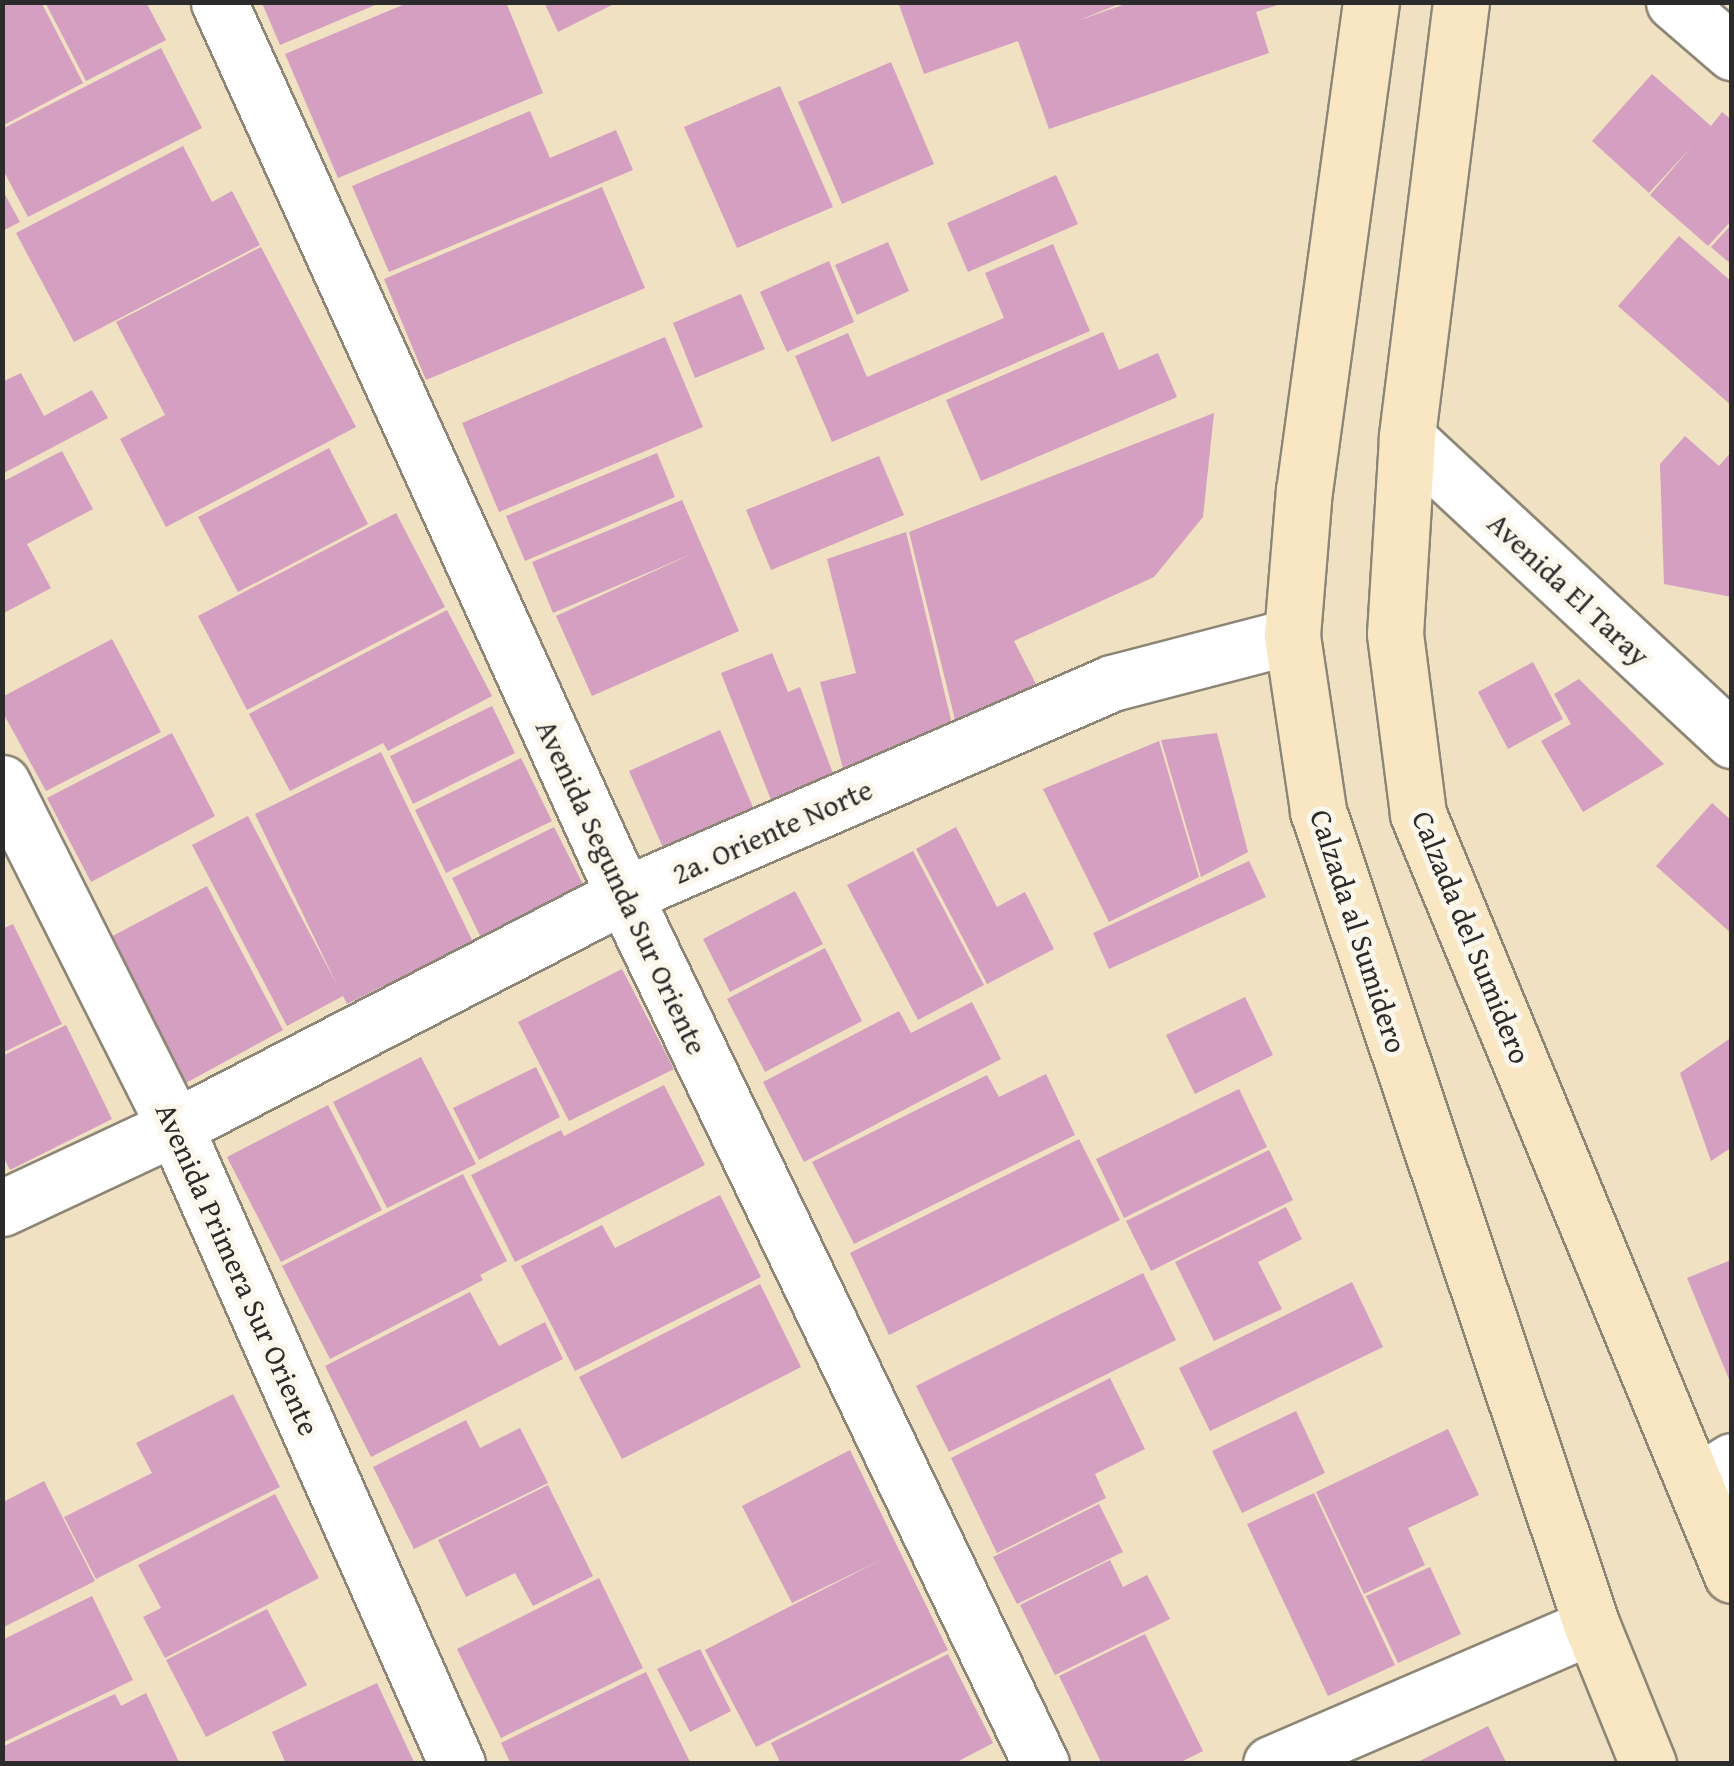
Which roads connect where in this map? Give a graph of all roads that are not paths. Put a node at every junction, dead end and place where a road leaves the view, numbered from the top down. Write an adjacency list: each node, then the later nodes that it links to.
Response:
1 (219, 2): 10 (street, Avenida Segunda Sur Oriente)
2 (1370, 2): 7 (main road, Calzada al Sumidero)
3 (1461, 2): 6 (main road, Calzada del Sumidero)
4 (1674, 2): 5 (street)
5 (1732, 52)
6 (1407, 438): 8 (street, Avenida El Taray); 13 (main road, Calzada del Sumidero)
7 (1292, 636): 10 (street, 2a. Oriente Norte); 15 (main road, Calzada al Sumidero)
8 (1732, 740)
9 (2, 782): 11 (street, Avenida Primera Sur Oriente)
10 (624, 895): 11 (street, 2a. Oriente Norte); 17 (street, Avenida Segunda Sur Oriente)
11 (176, 1126): 12 (street, 2a. Oriente Norte); 16 (street, Avenida Primera Sur Oriente)
12 (2, 1208)
13 (1714, 1472): 14 (main road, Calzada del Sumidero)
14 (1732, 1575)
15 (1592, 1626): 18 (street); 19 (main road, Calzada al Sumidero)
16 (457, 1764)
17 (1041, 1764)
18 (1271, 1764)
19 (1648, 1764)

